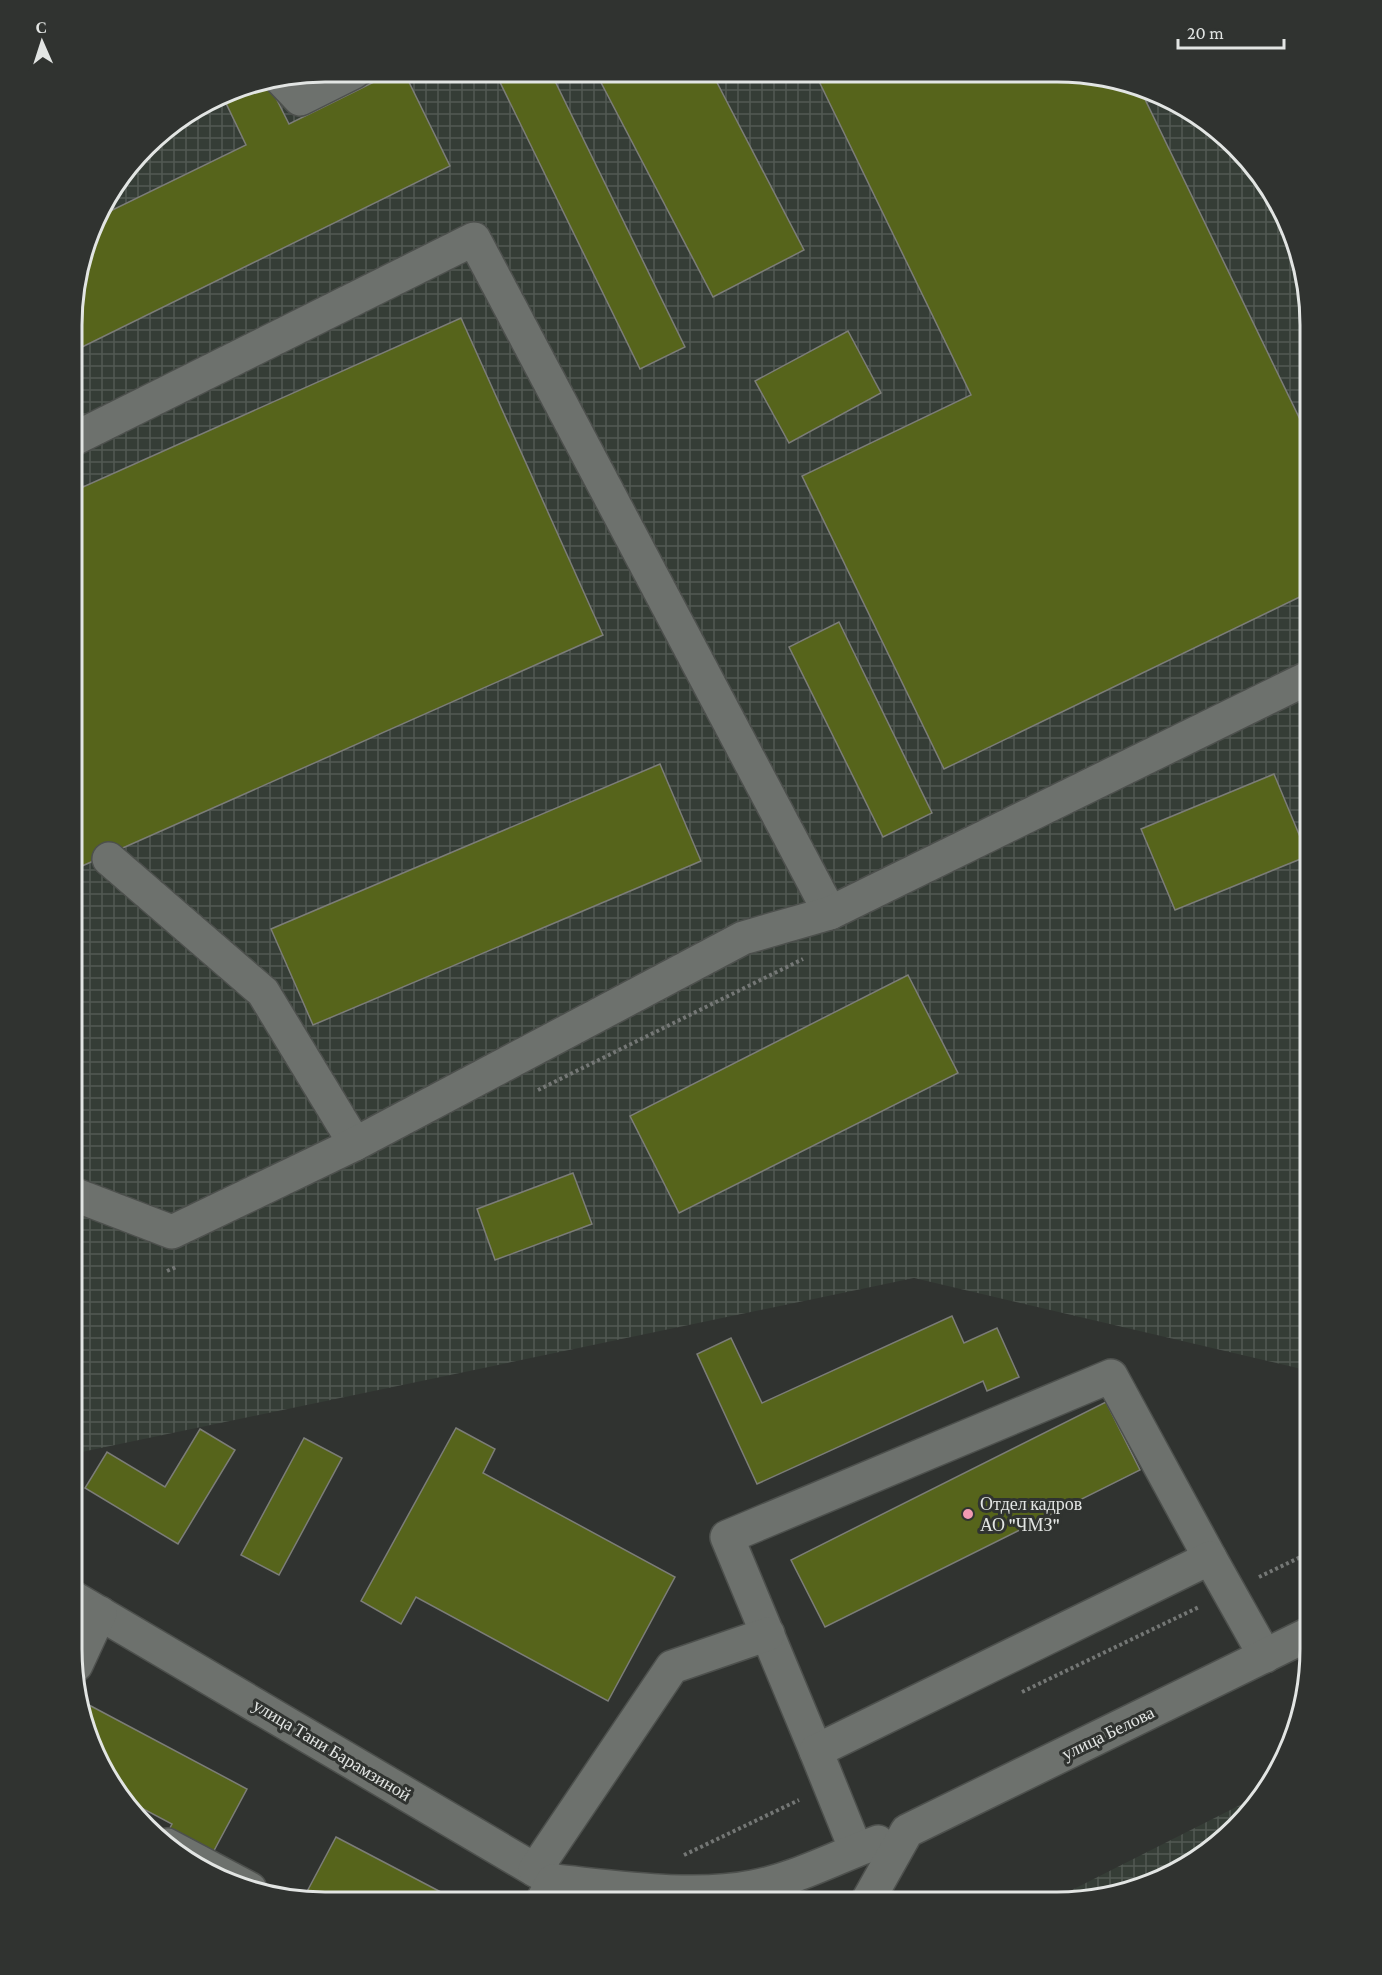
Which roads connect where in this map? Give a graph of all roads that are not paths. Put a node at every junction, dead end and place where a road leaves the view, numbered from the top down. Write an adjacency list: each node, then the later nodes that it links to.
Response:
1 (334, 82): 2 (street)
2 (287, 86)
3 (82, 435): 6 (street)
4 (1300, 682): 6 (street)
5 (109, 860): 7 (street)
6 (830, 913): 7 (street)
7 (355, 1144): 10 (street)
8 (82, 1180): 10 (street)
9 (82, 1197): 10 (street)
10 (172, 1232)
11 (1210, 1558): 14 (street); 17 (street); 18 (street)
12 (82, 1603): 13 (street, улица Тани Барамзиной)
13 (100, 1613): 16 (street); 21 (street, улица Тани Барамзиной)
14 (768, 1634): 18 (street); 21 (street)
15 (1300, 1639): 17 (street, улица Белова)
16 (82, 1652)
17 (1265, 1656): 19 (street, улица Белова)
18 (816, 1751): 20 (street)
19 (908, 1832): 20 (street, улица Белова); 23 (street)
20 (856, 1850): 21 (street, улица Белова)
21 (543, 1884): 22 (street, улица Тани Барамзиной)
22 (565, 1892)
23 (873, 1892)

